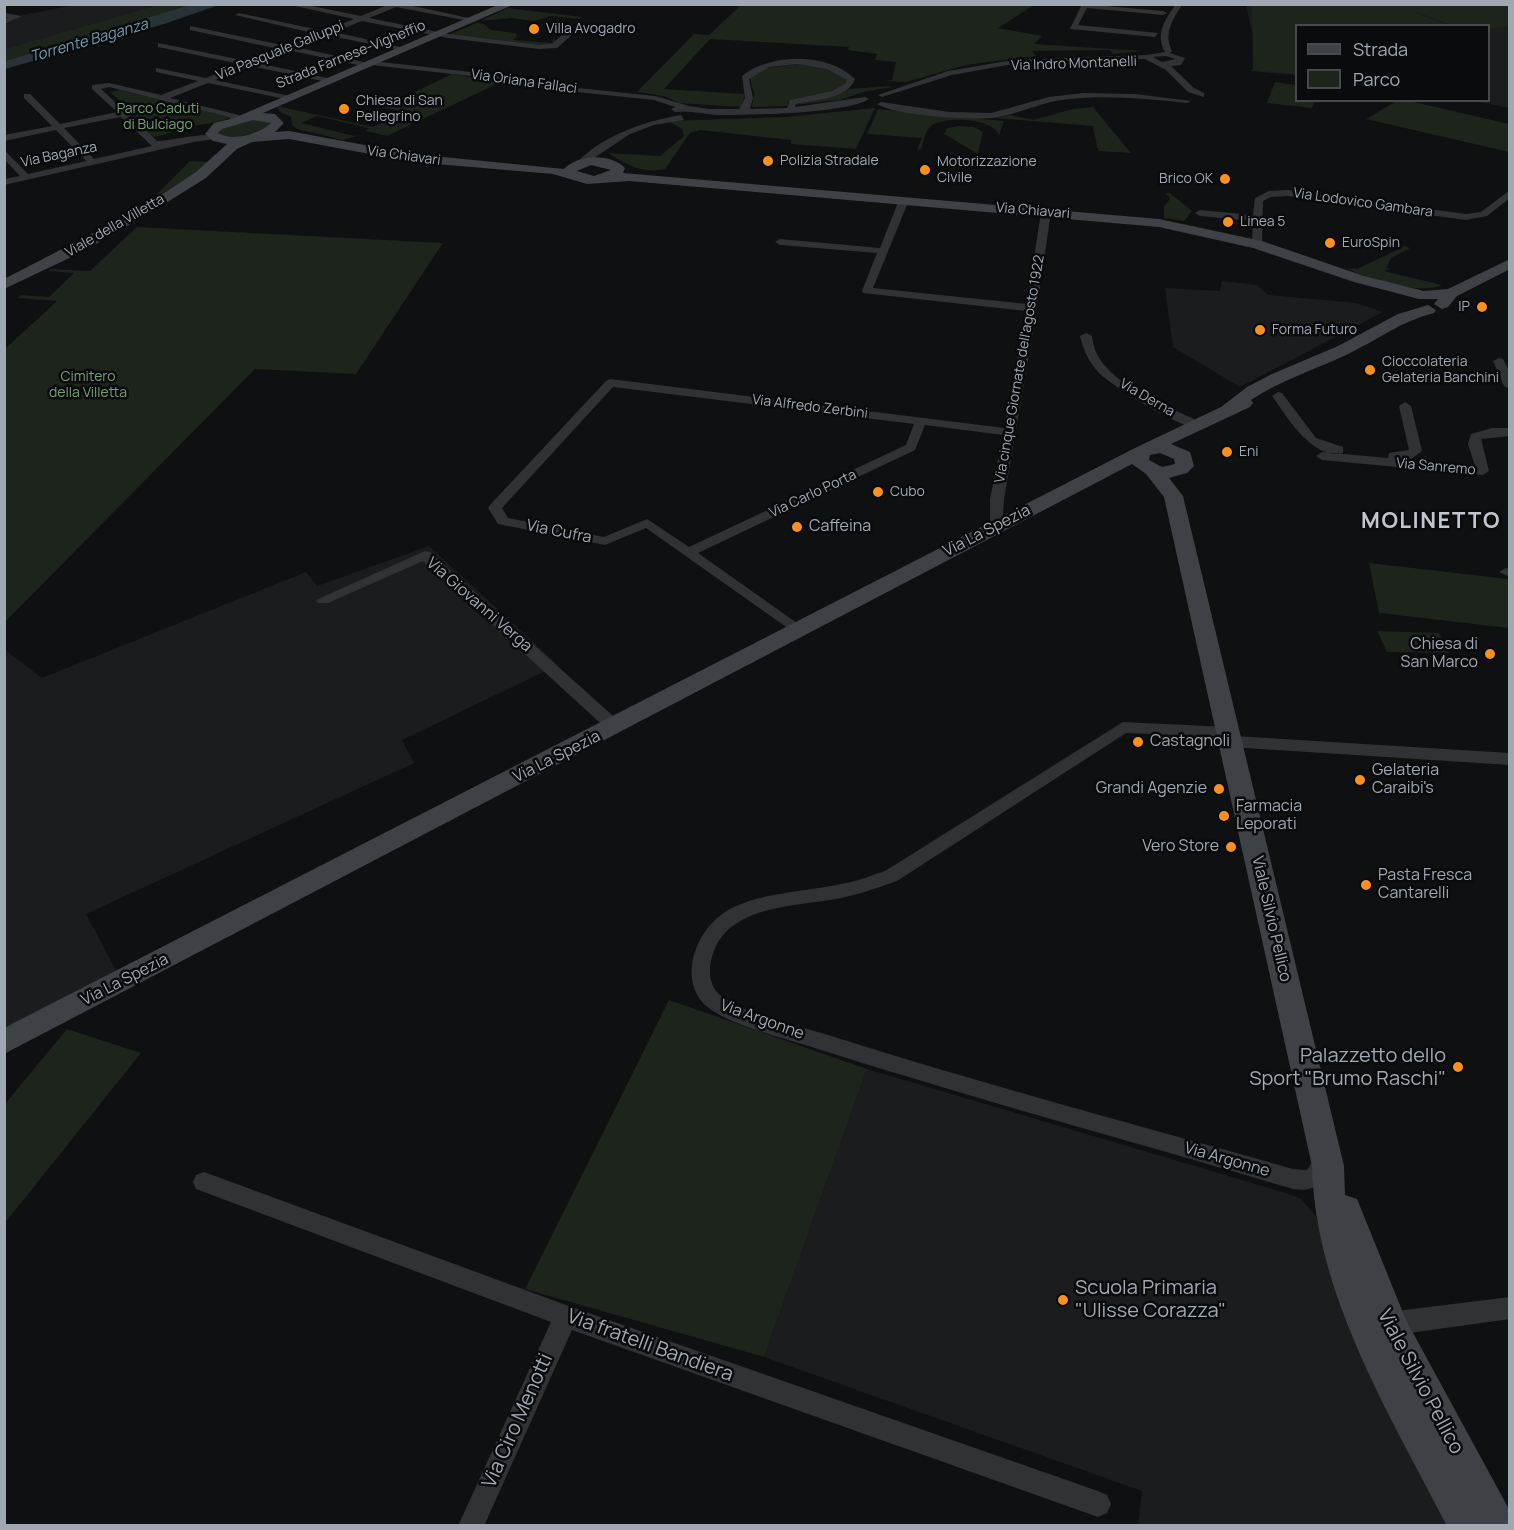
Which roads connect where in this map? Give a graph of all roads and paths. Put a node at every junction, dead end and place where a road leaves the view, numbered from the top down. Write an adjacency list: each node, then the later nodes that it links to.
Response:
1 (288, 4): 9 (street)
2 (1170, 4): 6 (street)
3 (1180, 4): 20 (street)
4 (397, 5): 9 (street, Via Pasquale Galluppi); 10 (street)
5 (504, 5): 10 (street, Strada Farnese-Vigheffio)
6 (1163, 13): 16 (street); 16 (street)
7 (4, 15): 11 (street)
8 (239, 15): 13 (street)
9 (362, 19): 13 (street, Via Pasquale Galluppi); 15 (street)
10 (474, 20): 15 (street, Strada Farnese-Vigheffio)
11 (4, 22)
12 (193, 28): 18 (street, Via Oriana Fallaci)
13 (326, 33): 18 (street, Via Pasquale Galluppi); 19 (street)
14 (570, 33): 15 (street)
15 (441, 34): 19 (street, Strada Farnese-Vigheffio)
16 (1155, 35): 21 (street)
17 (161, 45): 22 (street)
18 (288, 48): 22 (street, Via Pasquale Galluppi); 23 (street, Via Oriana Fallaci)
19 (405, 49): 23 (street, Strada Farnese-Vigheffio)
20 (1170, 54): 21 (street); 24 (street)
21 (1153, 57): 24 (street); 33 (street, Via Indro Montanelli); 33 (street, Via Indro Montanelli)
22 (249, 63): 26 (street, Via Pasquale Galluppi); 27 (street)
23 (369, 64): 27 (street, Strada Farnese-Vigheffio); 34 (street, Via Oriana Fallaci)
24 (1174, 68): 29 (street)
25 (159, 70): 26 (street)
26 (207, 80): 30 (street, Via Pasquale Galluppi); 31 (street)
27 (329, 81): 31 (street, Strada Farnese-Vigheffio)
28 (27, 96): 43 (street)
29 (1190, 96): 32 (street); 33 (street)
30 (162, 98): 38 (street); 41 (street)
31 (287, 98): 39 (street, Strada Farnese-Vigheffio)
32 (1206, 99)
33 (879, 101): 35 (street); 37 (street, Via Indro Montanelli)
34 (677, 109): 37 (street); 40 (street); 42 (street)
35 (790, 110): 36 (street); 36 (street)
36 (745, 112): 37 (street)
37 (696, 113): 40 (street)
38 (122, 114): 43 (street); 49 (street)
39 (273, 115): 41 (street, Via Baganza); 44 (street, Via Chiavari); 46 (street)
40 (681, 118): 42 (street)
41 (236, 119): 47 (street, Via Baganza)
42 (656, 122): 50 (street)
43 (58, 127): 45 (street); 52 (street)
44 (305, 137): 46 (street, Via Chiavari); 54 (street, Via Chiavari)
45 (4, 138)
46 (249, 138): 47 (street, Viale della Villetta)
47 (219, 142): 48 (street, Via Baganza); 48 (street); 69 (street, Viale della Villetta)
48 (170, 145): 49 (street, Via Baganza)
49 (156, 147): 52 (street, Via Baganza)
50 (603, 148): 53 (street); 54 (street)
51 (4, 153): 55 (street)
52 (93, 163): 55 (street, Via Baganza)
53 (615, 165): 54 (street, Via Chiavari); 56 (street); 58 (street, Via Chiavari)
54 (577, 167): 56 (street, Via Chiavari)
55 (26, 177): 57 (street, Via Baganza)
56 (600, 179): 58 (street, Via Chiavari)
57 (4, 182)
58 (699, 183): 60 (street, Via Chiavari)
59 (1508, 195): 63 (street, Via Lodovico Gambara)
60 (904, 200): 61 (street, Via Chiavari); 66 (street)
61 (1046, 212): 65 (street, Via Chiavari); 72 (street, Via cinque Giornate dell'agosto 1922)
62 (1200, 213): 63 (street)
63 (1257, 218): 65 (street, Via Lodovico Gambara)
64 (780, 242): 66 (street)
65 (1257, 244): 68 (street, Via Chiavari)
66 (884, 251): 72 (street)
67 (1509, 263): 71 (street, Via La Spezia)
68 (1359, 279): 70 (street, Via Chiavari); 71 (street, Via Chiavari)
69 (4, 285)
70 (1407, 303): 71 (street, Via La Spezia); 73 (street, Via La Spezia)
71 (1431, 304): 73 (street, Via La Spezia)
72 (1032, 308): 82 (street, Via cinque Giornate dell'agosto 1922)
73 (1389, 324): 81 (street, Via La Spezia)
74 (1086, 336): 81 (street, Via Derna)
75 (1499, 361): 77 (street)
76 (610, 383): 80 (street, Via Alfredo Zerbini); 91 (street, Via Cufra)
77 (1509, 386)
78 (1278, 396): 84 (street, Via Sanremo)
79 (1405, 406): 87 (street)
80 (921, 421): 82 (street, Via Alfredo Zerbini); 91 (street, Via Carlo Porta)
81 (1195, 426): 86 (street, Via La Spezia); 88 (street)
82 (1009, 432): 90 (street, Via cinque Giornate dell'agosto 1922)
83 (1509, 432): 87 (street, Via Sanremo)
84 (1354, 455): 85 (street, Via Sanremo); 87 (street, Via Sanremo)
85 (1322, 456)
86 (1149, 459): 88 (street, Via La Spezia); 89 (street, Viale Silvio Pellico); 90 (street, Via La Spezia)
87 (1402, 460)
88 (1184, 464): 89 (street)
89 (1173, 496): 95 (street, Viale Silvio Pellico)
90 (997, 525): 93 (street, Via La Spezia)
91 (689, 552): 93 (street, Via Cufra)
92 (323, 600): 94 (street, Via Giovanni Verga)
93 (799, 631): 94 (street, Via La Spezia)
94 (615, 727): 97 (street, Via La Spezia)
95 (1229, 737): 96 (street, Via Argonne); 98 (street, Viale Silvio Pellico); 99 (street, Via Argonne)
96 (1509, 759)
97 (4, 1042)
98 (1326, 1159): 99 (street, Via Argonne); 101 (street, Viale Silvio Pellico); 104 (street, Viale Silvio Pellico)
99 (1293, 1179): 101 (street, Via Argonne)
100 (204, 1182): 103 (street, Via fratelli Bandiera)
101 (1332, 1213): 107 (street, Viale Silvio Pellico)
102 (1509, 1308): 104 (street)
103 (566, 1316): 105 (street, Via fratelli Bandiera); 106 (street, Via Ciro Menotti)
104 (1388, 1323): 108 (street, Viale Silvio Pellico)
105 (1098, 1504)
106 (471, 1526)
107 (1468, 1526)
108 (1497, 1526)

